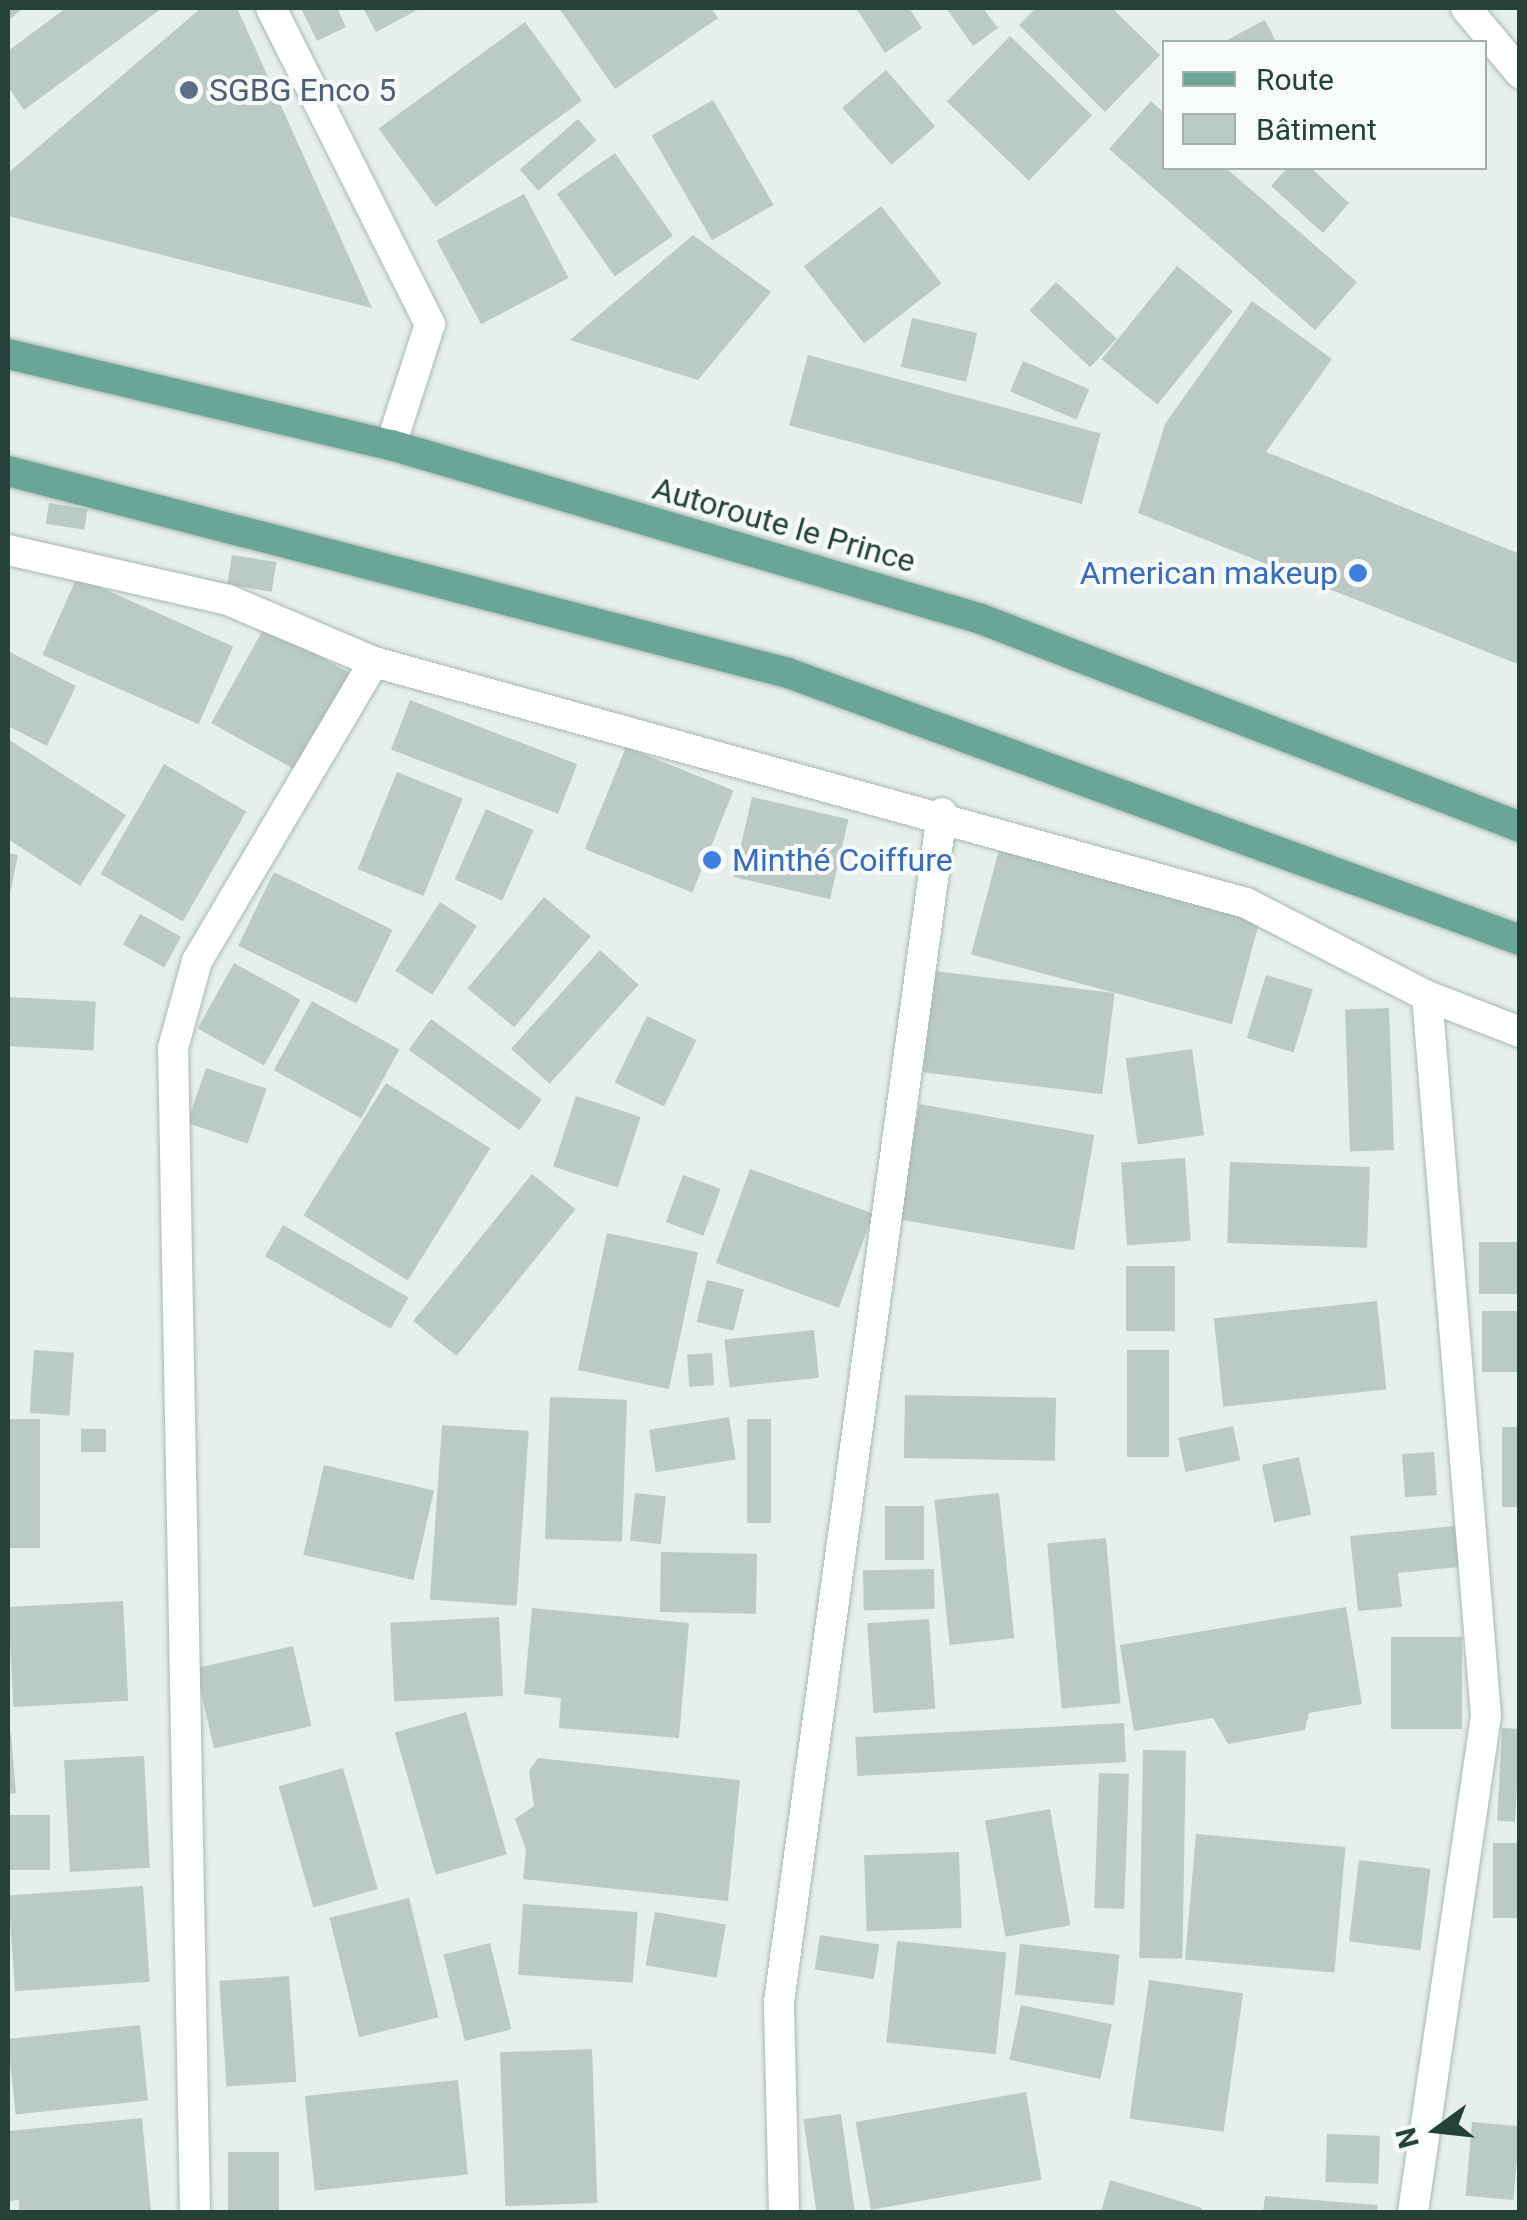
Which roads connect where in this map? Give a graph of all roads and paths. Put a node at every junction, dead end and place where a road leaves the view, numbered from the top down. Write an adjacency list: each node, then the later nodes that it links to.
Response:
1 (271, 8): 5 (street)
2 (1466, 8): 3 (street)
3 (1520, 73)
4 (8, 354): 5 (main road, Autoroute le Prince)
5 (391, 446): 10 (main road, Autoroute le Prince)
6 (8, 471): 11 (main road)
7 (8, 550): 8 (street)
8 (374, 662): 9 (street); 14 (street)
9 (942, 812): 12 (street); 15 (street)
10 (1520, 827)
11 (1520, 940)
12 (1427, 996): 13 (street); 16 (street)
13 (1520, 1032)
14 (195, 2212)
15 (784, 2212)
16 (1413, 2212)

